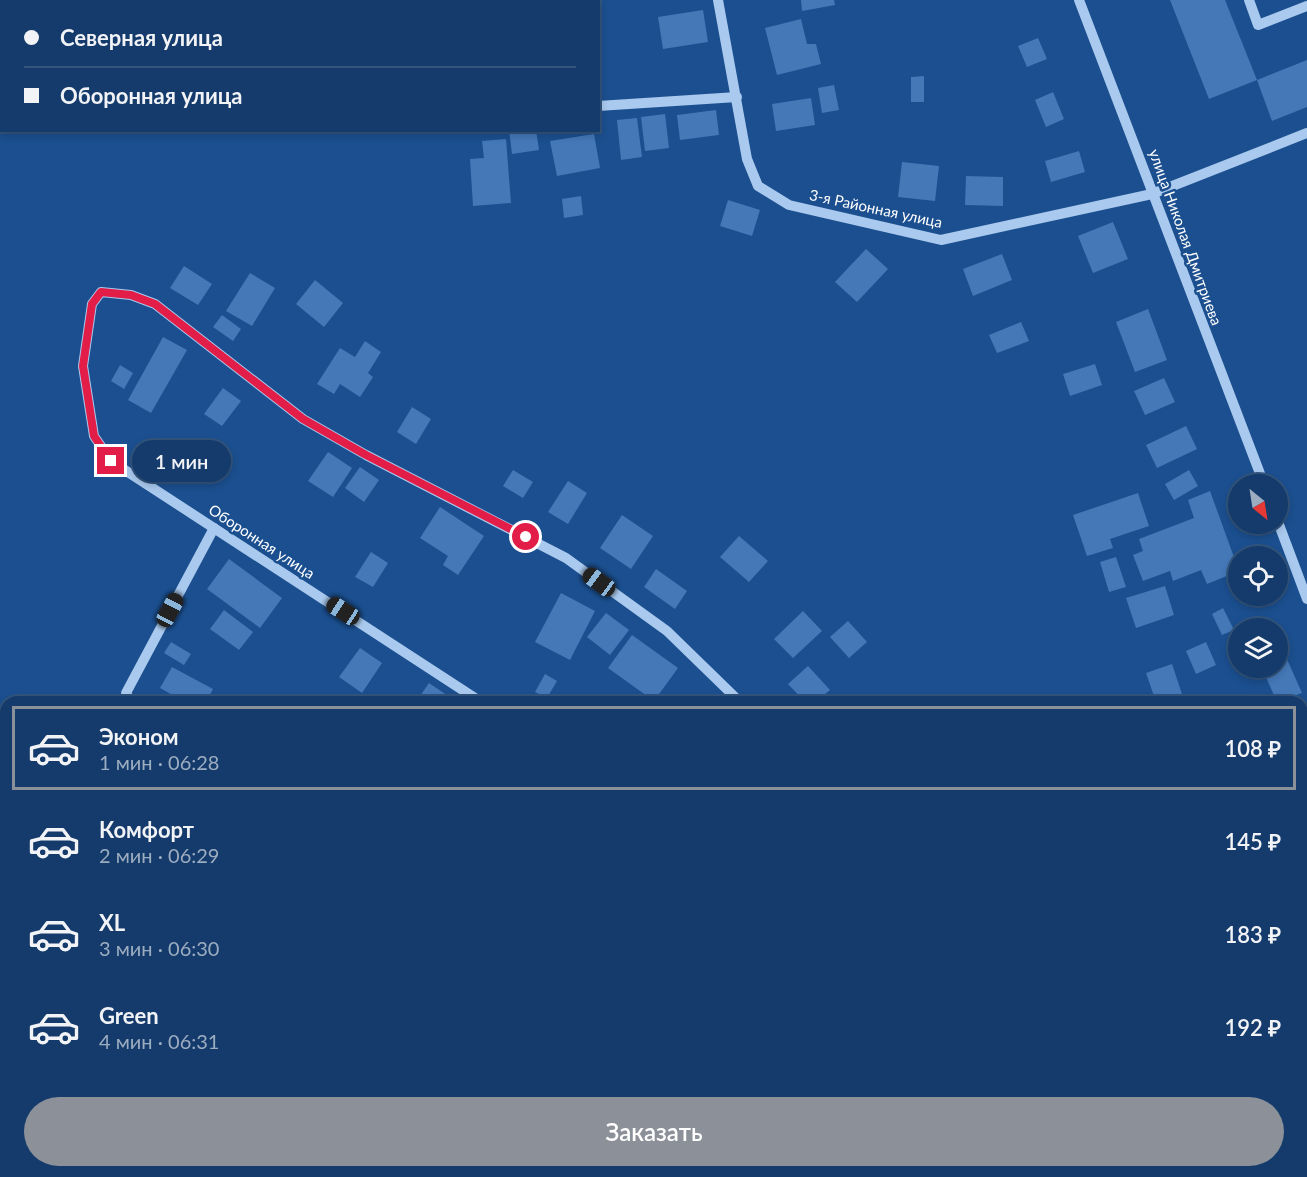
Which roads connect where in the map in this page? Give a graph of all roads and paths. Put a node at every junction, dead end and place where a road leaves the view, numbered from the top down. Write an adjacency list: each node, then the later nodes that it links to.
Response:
1 (718, 0): 5 (street, 3-я Районная улица)
2 (1079, 0): 8 (street, улица Николая Дмитриева)
3 (1249, 0): 4 (street)
4 (1307, 6)
5 (737, 97): 6 (street); 8 (street, 3-я Районная улица)
6 (600, 106)
7 (1307, 133): 8 (street, 3-я Районная улица)
8 (1152, 194): 9 (street, улица Николая Дмитриева)
9 (1260, 474)
10 (214, 528): 13 (street); 14 (street, Оборонная улица); 15 (street, Оборонная улица)
11 (1283, 534): 12 (street)
12 (1307, 599)
13 (128, 696)
14 (472, 696)
15 (734, 696)

